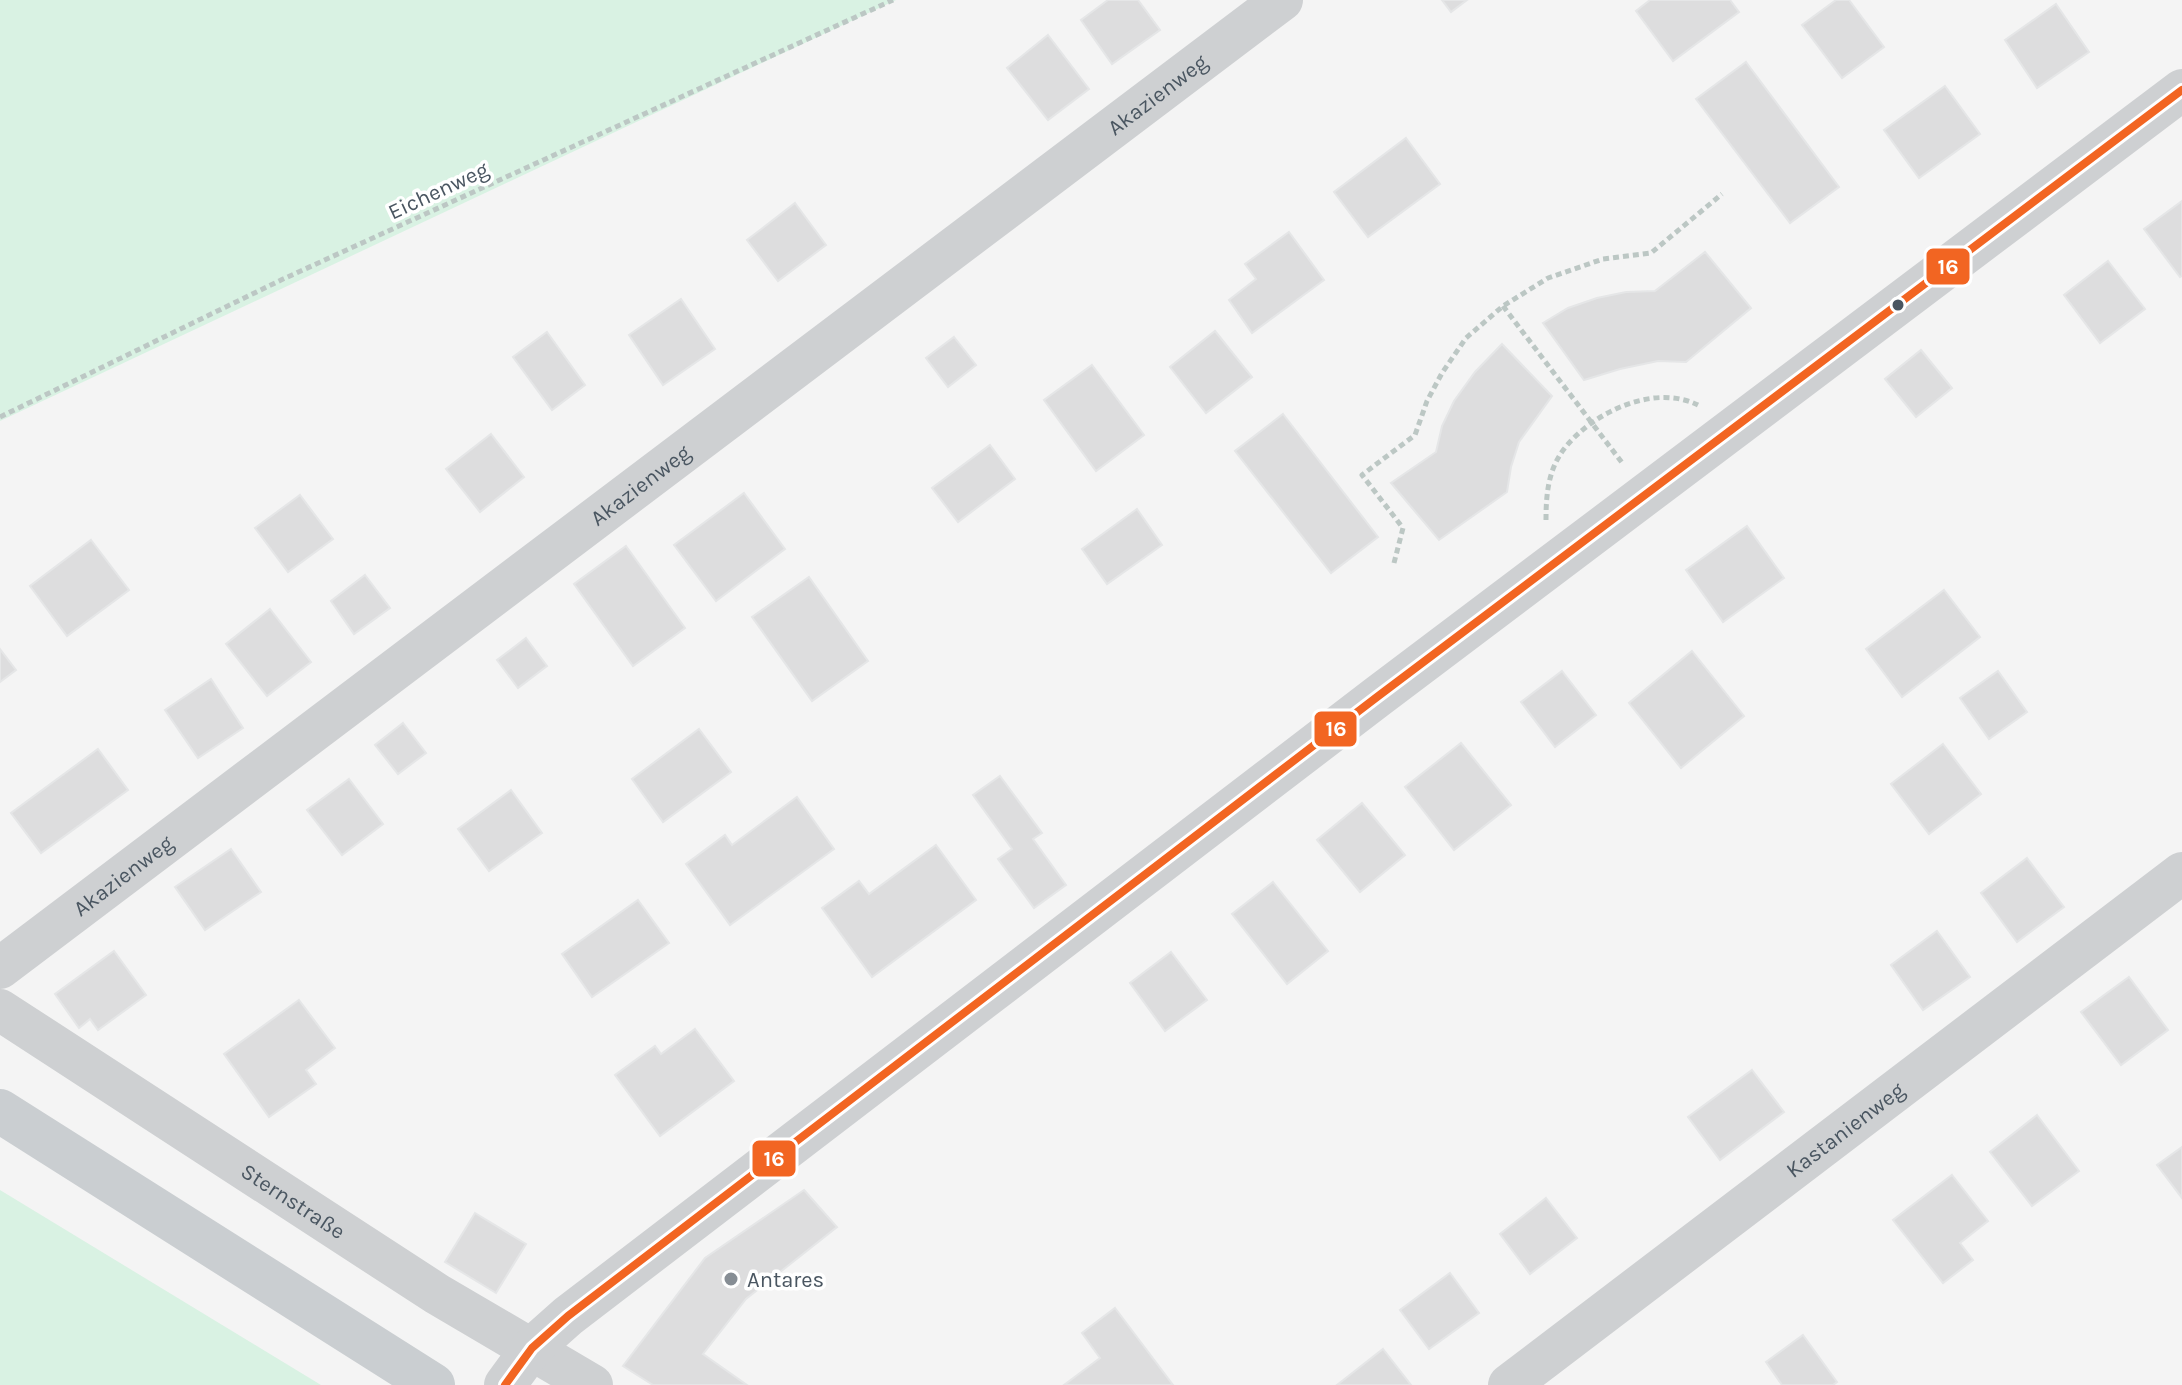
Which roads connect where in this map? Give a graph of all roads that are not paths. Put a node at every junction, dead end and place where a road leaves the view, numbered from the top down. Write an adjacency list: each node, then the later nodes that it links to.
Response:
1 (1282, 0): 4 (street, Akazienweg)
2 (2182, 90): 7 (street)
3 (2182, 873): 11 (street, Kastanienweg)
4 (0, 968)
5 (0, 1010): 7 (street, Sternstraße)
6 (0, 1111): 8 (main road)
7 (532, 1348): 9 (street); 10 (street, Sternstraße)
8 (433, 1385)
9 (505, 1385)
10 (592, 1385)
11 (1509, 1385)

